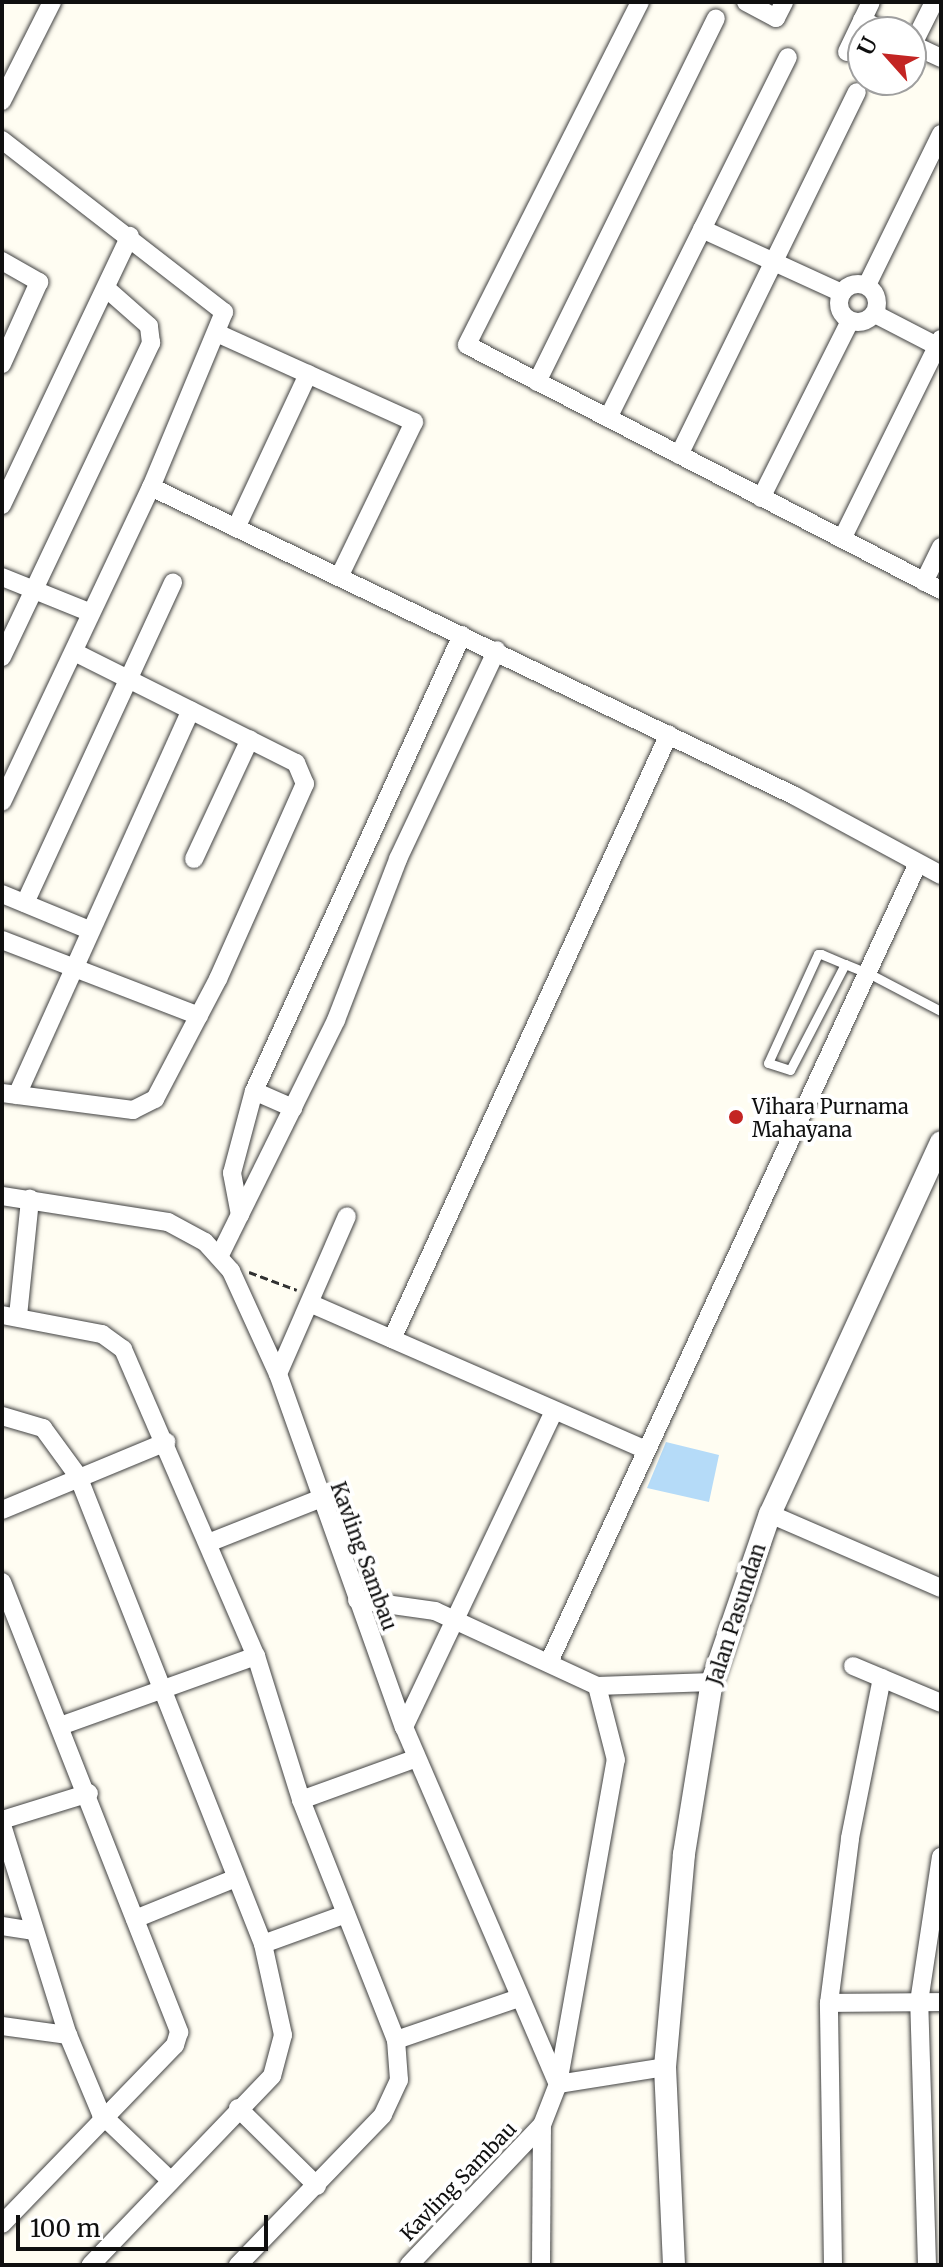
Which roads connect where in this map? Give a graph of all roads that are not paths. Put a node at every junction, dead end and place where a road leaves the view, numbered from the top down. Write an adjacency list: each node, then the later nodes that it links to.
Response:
1 (52, 2): 8 (street)
2 (640, 2): 24 (street)
3 (746, 2): 4 (street)
4 (780, 10)
5 (716, 19): 24 (street)
6 (788, 57): 11 (street)
7 (855, 96): 14 (street)
8 (2, 101)
9 (941, 134): 15 (street)
10 (2, 140): 12 (street)
11 (702, 229): 14 (street); 25 (street)
12 (130, 236): 16 (street); 20 (street)
13 (2, 261): 22 (street)
14 (773, 262): 17 (street); 26 (street)
15 (867, 285): 17 (street); 18 (street)
16 (107, 289): 29 (street); 37 (street)
17 (842, 293): 19 (street)
18 (875, 314): 19 (street); 21 (street)
19 (850, 321): 28 (street)
20 (219, 334): 23 (street); 27 (street)
21 (940, 344): 31 (street)
22 (2, 364)
23 (308, 374): 30 (street); 34 (street)
24 (537, 382): 25 (street)
25 (608, 418): 26 (street)
26 (679, 455): 28 (street)
27 (151, 487): 30 (street); 38 (street)
28 (761, 498): 31 (street)
29 (2, 505)
30 (236, 528): 34 (street)
31 (842, 539): 36 (street)
32 (941, 547): 36 (street)
33 (2, 577): 37 (street)
34 (339, 577): 39 (street)
35 (173, 583): 43 (street)
36 (932, 586)
37 (34, 593): 38 (street); 42 (street)
38 (91, 613): 41 (street)
39 (462, 635): 40 (street); 60 (street)
40 (497, 650): 45 (street); 62 (street)
41 (74, 652): 43 (street); 47 (street)
42 (2, 657)
43 (128, 678): 44 (street); 52 (street)
44 (191, 710): 46 (street); 53 (street)
45 (669, 734): 49 (street); 71 (street)
46 (250, 739): 48 (street); 59 (street)
47 (2, 802)
48 (194, 859)
49 (918, 863): 50 (street); 57 (street)
50 (941, 875)
51 (2, 894): 52 (street)
52 (25, 903): 53 (street)
53 (87, 929): 56 (street)
54 (2, 940): 56 (street)
55 (845, 964): 55 (lane); 57 (lane)
56 (70, 970): 59 (street); 61 (street)
57 (872, 975): 58 (lane); 76 (street)
58 (941, 1011)
59 (199, 1016): 61 (street)
60 (254, 1091): 62 (street); 66 (street)
61 (9, 1094)
62 (293, 1108): 66 (street)
63 (941, 1143): 80 (street, Jalan Pasundan)
64 (2, 1196): 65 (street)
65 (30, 1199): 68 (street); 70 (street)
66 (240, 1215): 68 (street)
67 (347, 1216): 69 (street)
68 (226, 1263): 72 (street, Kavling Sambau)
69 (312, 1304): 71 (street); 72 (street)
70 (10, 1316): 75 (street)
71 (392, 1339): 73 (street)
72 (278, 1374): 78 (street, Kavling Sambau)
73 (553, 1413): 76 (street); 85 (street)
74 (2, 1416): 77 (street)
75 (166, 1442): 77 (street); 81 (street)
76 (642, 1448): 87 (street)
77 (78, 1476): 79 (street); 91 (street)
78 (319, 1499): 81 (street); 84 (street, Kavling Sambau)
79 (2, 1510)
80 (770, 1514): 83 (street); 90 (street, Jalan Pasundan)
81 (208, 1543): 86 (street)
82 (2, 1582): 94 (street)
83 (941, 1588)
84 (357, 1600): 85 (street); 95 (street, Kavling Sambau)
85 (457, 1620): 87 (street); 95 (street)
86 (256, 1656): 91 (street); 98 (street)
87 (549, 1662): 92 (street)
88 (853, 1666): 89 (street)
89 (882, 1678): 93 (street); 110 (street)
90 (712, 1682): 92 (street); 114 (street, Jalan Pasundan)
91 (160, 1686): 94 (street); 101 (street)
92 (597, 1686): 115 (street)
93 (941, 1703)
94 (63, 1725): 97 (street)
95 (404, 1727): 96 (street, Kavling Sambau)
96 (417, 1758): 98 (street); 107 (street, Kavling Sambau)
97 (89, 1793): 99 (street); 103 (street)
98 (301, 1800): 102 (street)
99 (2, 1822): 105 (street)
100 (941, 1857): 108 (street)
101 (236, 1878): 103 (street); 106 (street)
102 (346, 1914): 106 (street); 113 (street)
103 (135, 1919): 117 (street)
104 (2, 1926): 105 (street)
105 (35, 1931): 112 (street)
106 (263, 1944): 116 (street)
107 (516, 1999): 113 (street); 115 (street, Kavling Sambau)
108 (919, 2002): 109 (street); 110 (street); 128 (street)
109 (941, 2002)
110 (829, 2003): 127 (street)
111 (2, 2026): 112 (street)
112 (68, 2035): 117 (street)
113 (396, 2040): 120 (street)
114 (665, 2067): 115 (street); 126 (street, Jalan Pasundan)
115 (558, 2084): 118 (street, Kavling Sambau)
116 (238, 2108): 119 (street); 120 (street)
117 (101, 2114): 119 (street); 121 (street)
118 (542, 2125): 124 (street, Kavling Sambau); 125 (street)
119 (170, 2180): 122 (street)
120 (317, 2186): 123 (street)
121 (2, 2224)
122 (91, 2265)
123 (239, 2265)
124 (409, 2265)
125 (541, 2265)
126 (674, 2265)
127 (833, 2265)
128 (927, 2265)

